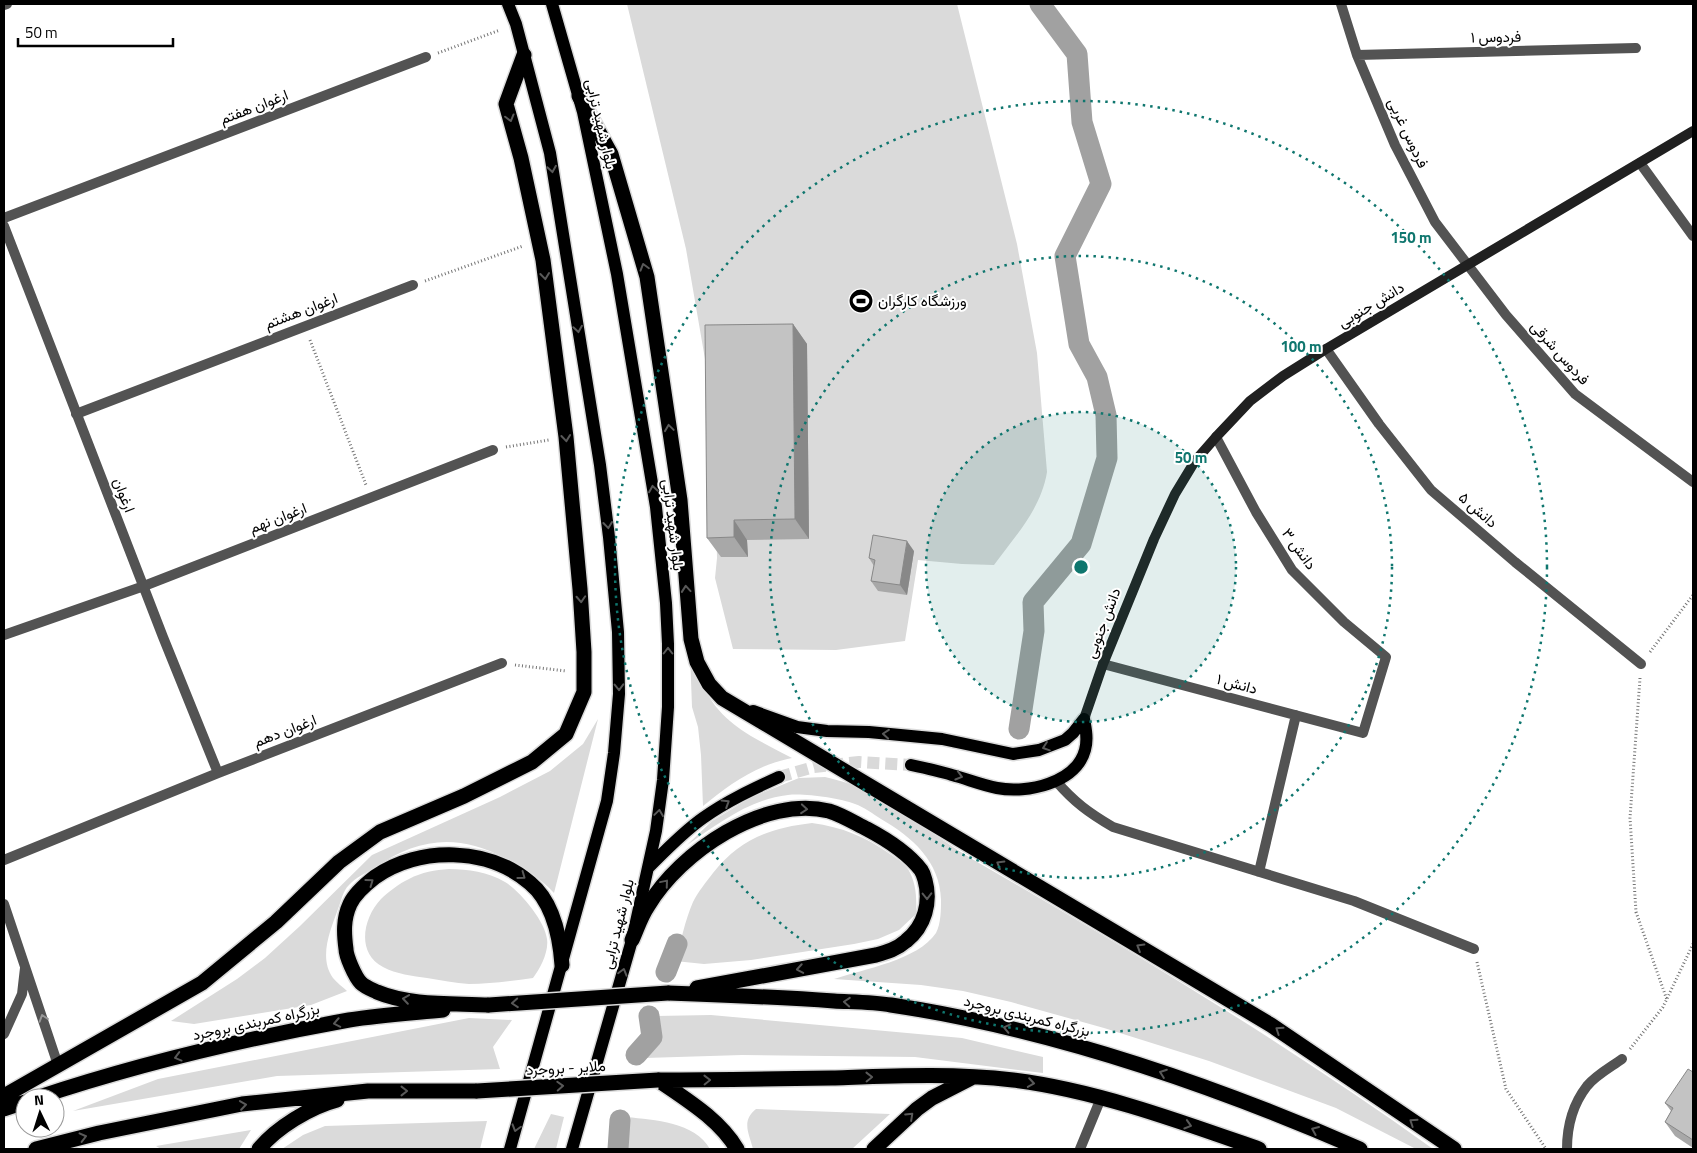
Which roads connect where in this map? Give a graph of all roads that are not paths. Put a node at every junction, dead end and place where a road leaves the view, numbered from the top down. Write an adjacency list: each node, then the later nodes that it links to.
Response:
1 (8, 4): 5 (street)
2 (508, 4): 7 (main road)
3 (552, 4): 10 (main road, بلوار شهید ترابی)
4 (1341, 4): 8 (street, فردوس غربی)
5 (4, 5)
6 (1636, 48): 8 (street, فردوس ۱)
7 (524, 55): 43 (main road, one-way to 43); 48 (highway, one-way to 48)
8 (1358, 55): 16 (street, فردوس غربی)
9 (426, 57): 13 (street, ارغوان هفتم)
10 (579, 96): 28 (highway, one-way to 10); 37 (main road, بلوار شهید ترابی, one-way to 10)
11 (1693, 131): 12 (street, دانش جنوبی)
12 (1640, 163): 15 (street); 16 (street, دانش جنوبی)
13 (4, 218)
14 (4, 226): 19 (street, ارغوان)
15 (1693, 236)
16 (1467, 265): 18 (street, دانش جنوبی); 22 (street, فردوس شرقی)
17 (413, 285): 19 (street, ارغوان هشتم)
18 (1326, 349): 20 (street, دانش جنوبی); 27 (street, دانش ۵)
19 (76, 414): 23 (street, ارغوان)
20 (1216, 436): 26 (street, دانش جنوبی); 31 (street, دانش ۳)
21 (493, 450): 23 (street, ارغوان نهم)
22 (1693, 482)
23 (144, 586): 24 (street, ارغوان نهم); 33 (street, ارغوان)
24 (4, 636)
25 (502, 663): 33 (street, ارغوان دهم)
26 (1103, 664): 29 (street, دانش ۱); 30 (street, دانش جنوبی)
27 (1641, 664)
28 (722, 698): 30 (main road, one-way to 28); 64 (highway, one-way to 28)
29 (1296, 715): 31 (street, دانش ۱); 38 (street)
30 (1084, 719): 35 (main road)
31 (1362, 733)
32 (911, 765): 35 (main road, one-way to 35)
33 (218, 773): 36 (street, ارغوان دهم)
34 (779, 777): 37 (main road, one-way to 34)
35 (1056, 781): 38 (street)
36 (4, 860)
37 (648, 868): 40 (main road, بلوار شهید ترابی)
38 (1259, 872): 41 (street)
39 (4, 904): 42 (street)
40 (632, 940): 44 (highway, one-way to 44); 58 (main road, بلوار شهید ترابی, one-way to 40)
41 (1474, 949)
42 (25, 964): 46 (street); 48 (street, one-way to 42)
43 (562, 965): 45 (highway, one-way to 43); 57 (main road, one-way to 57)
44 (668, 993): 45 (highway, one-way to 45, bridge); 63 (highway, بزرگراه کمربندی بروجرد, one-way to 44)
45 (490, 1005): 51 (highway, بزرگراه کمربندی بروجرد, one-way to 51)
46 (4, 1034)
47 (1622, 1059): 65 (street)
48 (58, 1065): 53 (highway)
49 (973, 1077): 50 (highway, one-way to 49); 54 (highway, one-way to 54); 60 (highway, one-way to 49)
50 (658, 1080): 52 (highway, ملایر - بروجرد, one-way to 50, bridge); 59 (highway)
51 (65, 1089)
52 (368, 1091): 55 (highway, one-way to 52); 56 (highway)
53 (4, 1096)
54 (1101, 1098): 61 (street); 62 (highway, one-way to 62)
55 (36, 1149)
56 (259, 1149)
57 (510, 1149)
58 (572, 1149)
59 (737, 1149)
60 (874, 1149)
61 (1080, 1149)
62 (1260, 1149)
63 (1360, 1149)
64 (1454, 1149)
65 (1567, 1149)

